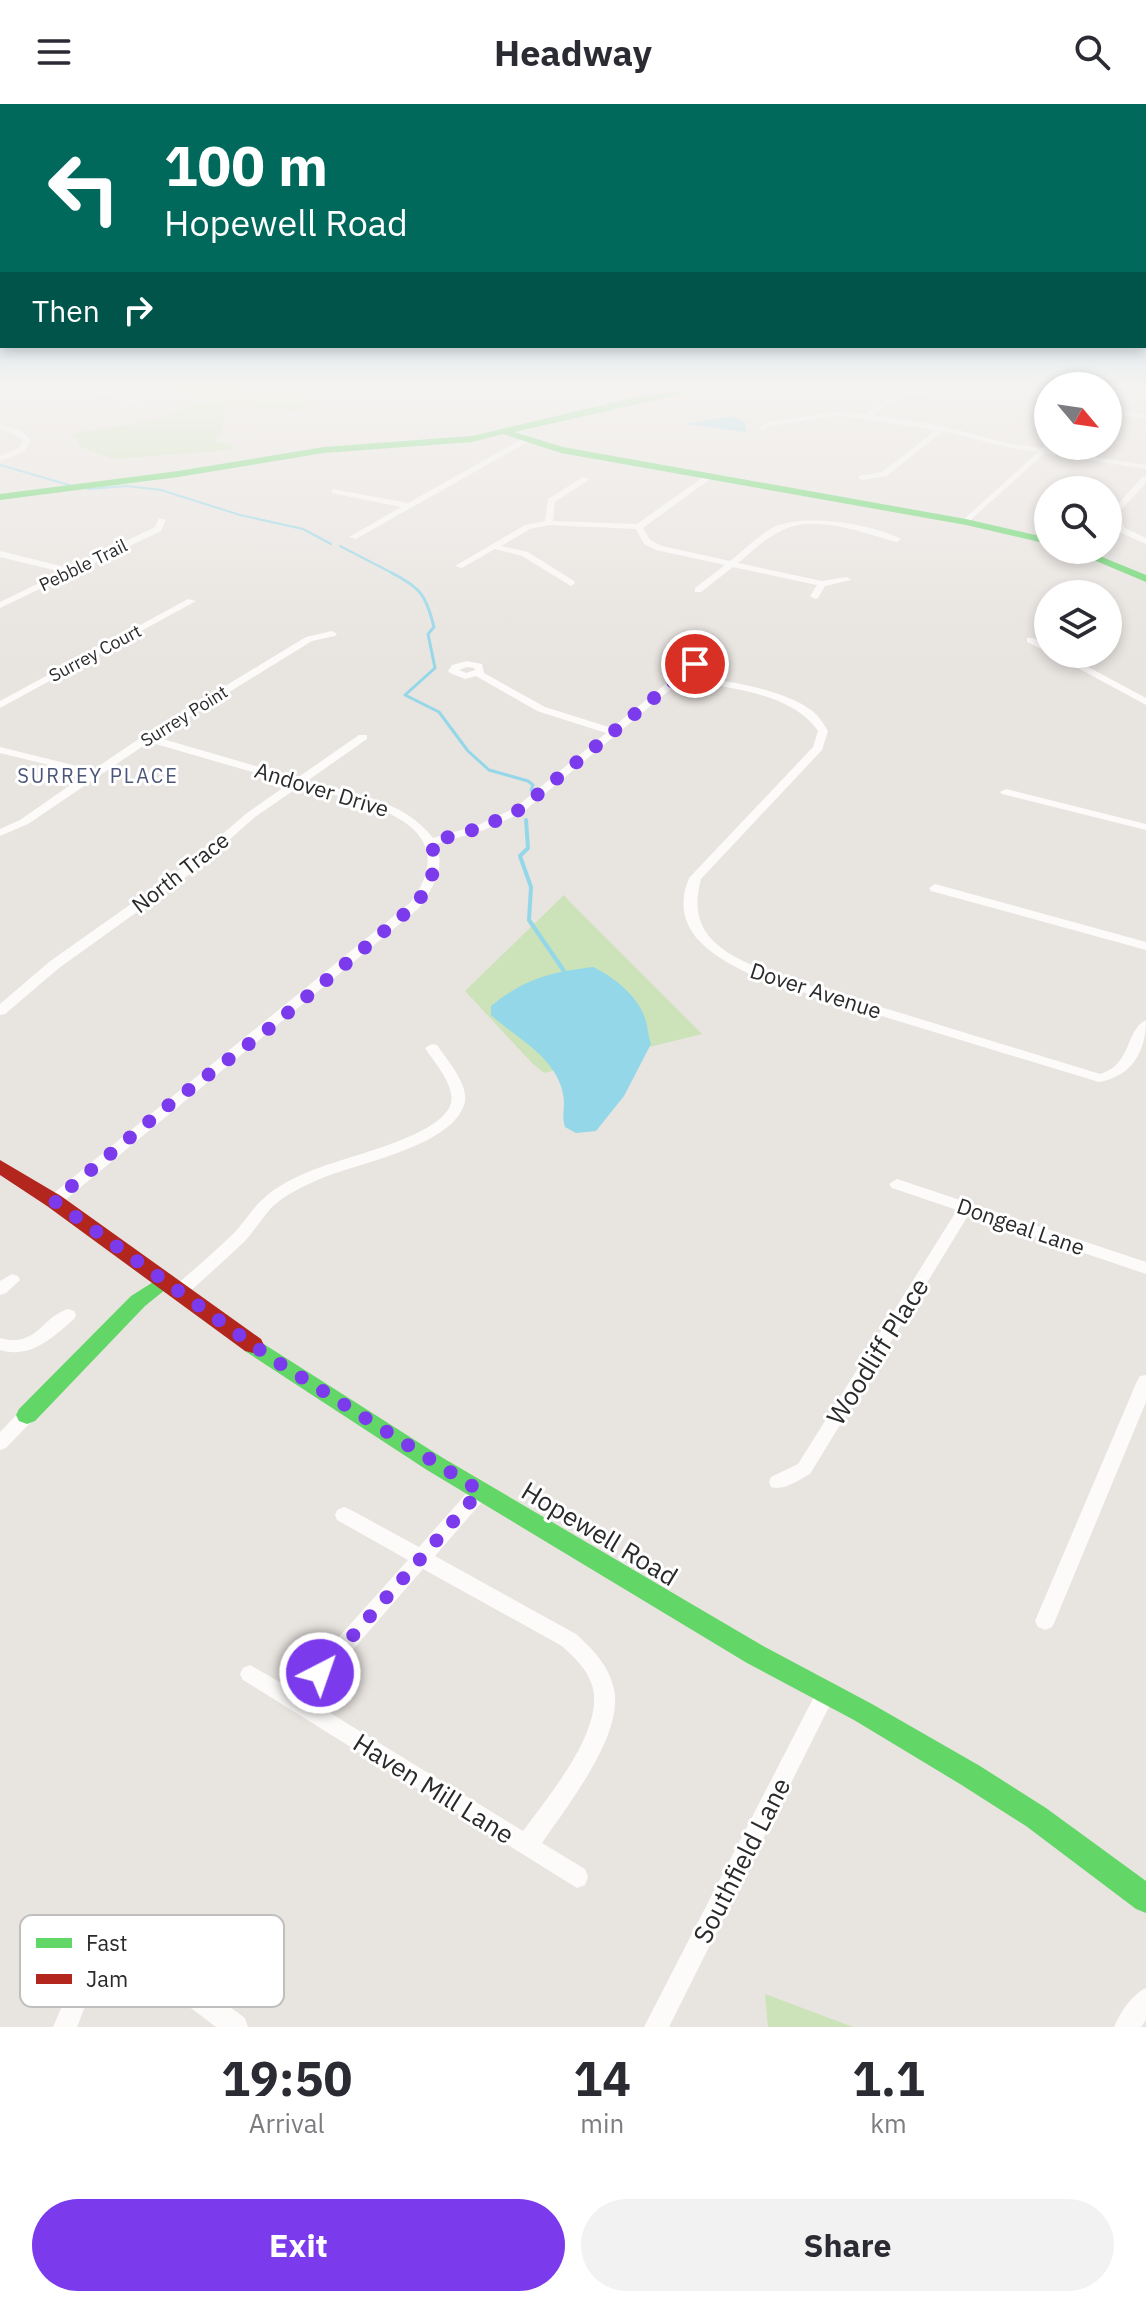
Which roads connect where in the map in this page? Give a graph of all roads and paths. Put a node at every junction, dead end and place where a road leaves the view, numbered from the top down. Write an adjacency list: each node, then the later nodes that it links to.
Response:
1 (141, 479): 9 (street)
2 (458, 479): 10 (street)
3 (586, 479): 13 (street)
4 (707, 479): 14 (street)
5 (719, 479): 12 (street)
6 (1013, 479): 12 (street)
7 (1145, 479): 18 (street)
8 (335, 491): 10 (street)
9 (0, 497)
10 (409, 506): 15 (street)
11 (162, 520): 24 (street, Pebble Trail)
12 (966, 522): 16 (street)
13 (549, 523): 14 (street); 19 (street)
14 (639, 527): 21 (street)
15 (353, 537)
16 (1034, 538)
17 (897, 539): 21 (street)
18 (1146, 541)
19 (492, 546): 23 (street); 27 (street)
20 (0, 554): 24 (street)
21 (733, 563): 28 (street); 29 (street)
22 (1109, 564): 25 (street)
23 (459, 566)
24 (70, 571): 32 (street, Pebble Trail)
25 (1146, 579)
26 (847, 580): 28 (street)
27 (571, 583)
28 (822, 584): 30 (street)
29 (698, 590)
30 (815, 596)
31 (191, 601): 41 (street, Surrey Court)
32 (0, 605)
33 (332, 634): 44 (street, Surrey Point)
34 (1030, 640): 35 (street)
35 (1034, 642)
36 (710, 652): 39 (street)
37 (1083, 668): 40 (street)
38 (478, 673): 42 (street)
39 (681, 676): 42 (street); 55 (street, Dover Avenue)
40 (1146, 702)
41 (0, 705)
42 (614, 732): 51 (street)
43 (363, 737): 47 (street, North Trace)
44 (147, 738): 46 (street, Surrey Point); 47 (street, Andover Drive)
45 (0, 750): 46 (street)
46 (94, 773): 50 (street, Surrey Point)
47 (300, 780): 51 (street, Andover Drive); 54 (street, North Trace)
48 (1006, 792): 49 (street)
49 (1146, 827)
50 (0, 833)
51 (431, 842): 59 (street)
52 (935, 888): 53 (street)
53 (1146, 946)
54 (0, 1011)
55 (1146, 1024)
56 (432, 1048): 62 (street)
57 (0, 1166): 59 (street, Hopewell Road)
58 (897, 1184): 60 (street, Dongeal Lane)
59 (54, 1201): 62 (street, Hopewell Road)
60 (966, 1207): 61 (street, Dongeal Lane); 68 (street, Woodliff Place)
61 (1146, 1268)
62 (173, 1286): 66 (street); 69 (street, Hopewell Road)
63 (68, 1315): 64 (street)
64 (0, 1344)
65 (1146, 1381): 72 (street)
66 (27, 1415): 67 (street)
67 (0, 1443)
68 (778, 1482)
69 (480, 1491): 71 (street); 74 (street, Hopewell Road)
70 (344, 1515): 71 (street)
71 (420, 1557): 75 (street); 76 (street)
72 (1045, 1621)
73 (250, 1674): 75 (street, Haven Mill Lane)
74 (826, 1693): 78 (street, Hopewell Road); 84 (street, Southfield Lane)
75 (295, 1701): 76 (street, Haven Mill Lane)
76 (527, 1845): 77 (street, Haven Mill Lane)
77 (577, 1877)
78 (1146, 1899)
79 (1146, 2000): 85 (street)
80 (73, 2007): 82 (street)
81 (209, 2007): 83 (street)
82 (65, 2027)
83 (236, 2027)
84 (656, 2027)
85 (1126, 2027)

